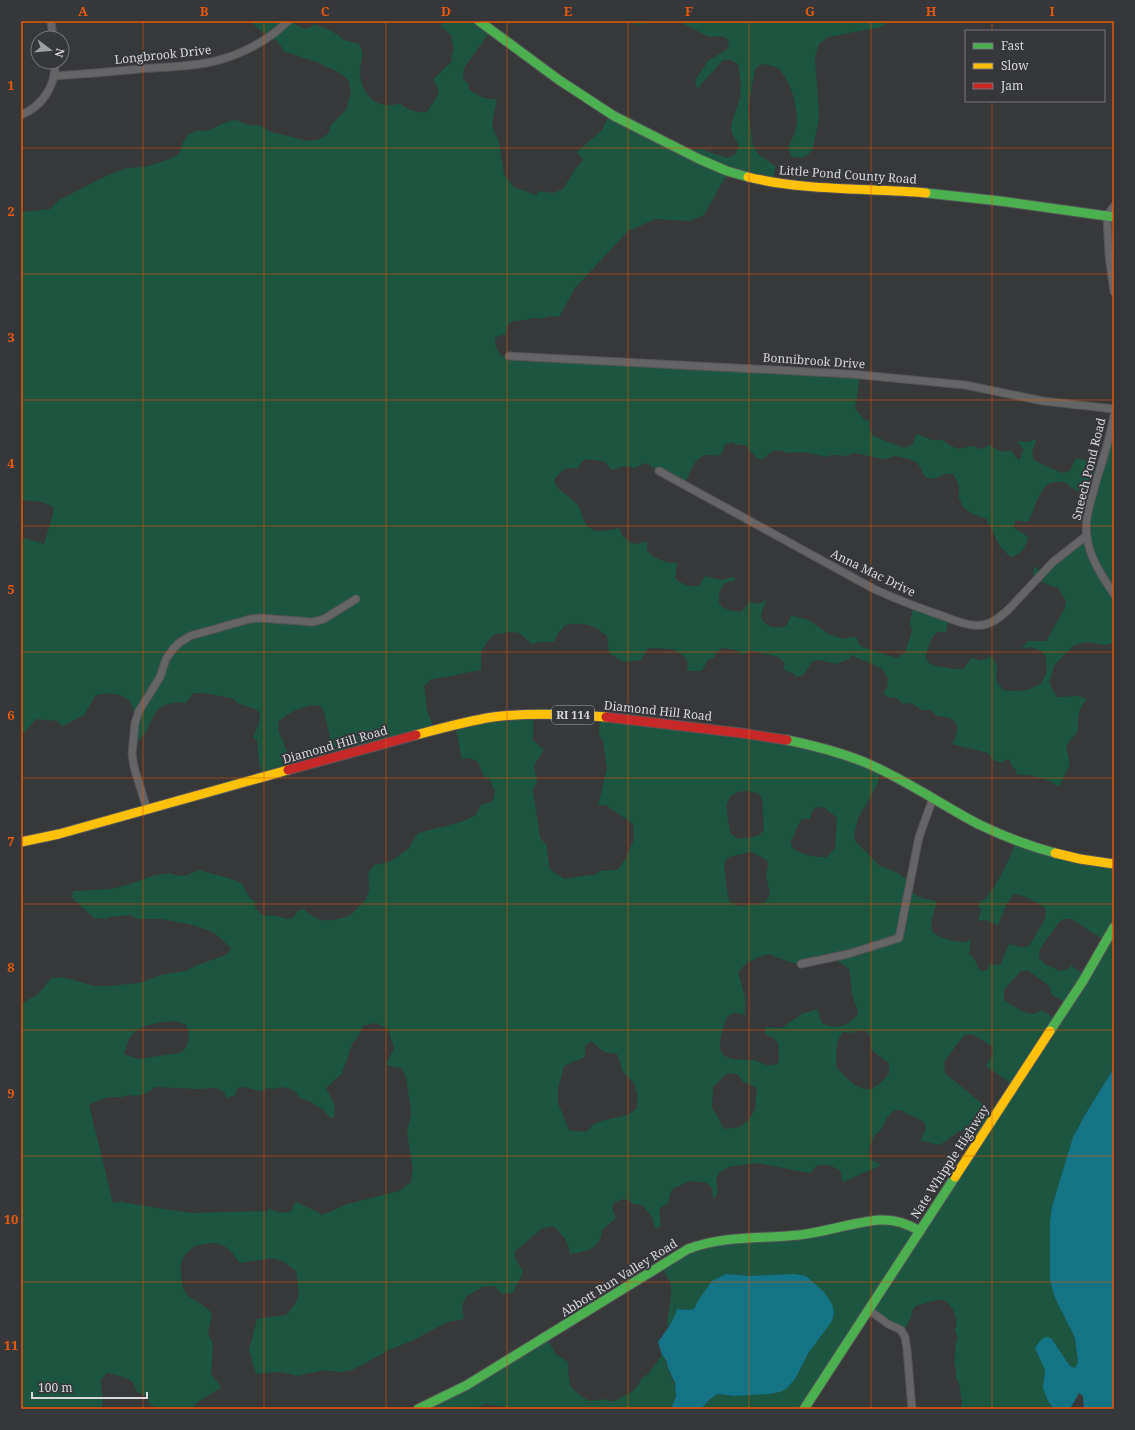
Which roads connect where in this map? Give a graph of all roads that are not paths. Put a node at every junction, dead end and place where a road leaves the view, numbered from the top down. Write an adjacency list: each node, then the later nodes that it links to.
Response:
1 (288, 21): 4 (street, Longbrook Drive)
2 (479, 21): 7 (main road, Little Pond County Road)
3 (54, 70): 4 (street)
4 (54, 76): 5 (street)
5 (21, 115)
6 (1114, 206): 7 (street)
7 (1110, 217): 8 (street)
8 (1114, 292)
9 (509, 356): 10 (street, Bonnibrook Drive)
10 (1114, 409)
11 (1114, 415): 13 (street, Sneech Pond Road)
12 (659, 471): 13 (street, Anna Mac Drive)
13 (1086, 536): 14 (street, Sneech Pond Road)
14 (1114, 594)
15 (356, 599): 17 (street)
16 (933, 798): 17 (main road, Diamond Hill Road / RI 114); 19 (main road, Diamond Hill Road / RI 114); 21 (street)
17 (146, 809): 18 (main road, Diamond Hill Road / RI 114)
18 (21, 842)
19 (1114, 864)
20 (1114, 927): 22 (main road, Nate Whipple Highway)
21 (801, 964)
22 (920, 1231): 23 (main road, Nate Whipple Highway); 24 (main road, Abbott Run Valley Road)
23 (869, 1310): 25 (main road, Nate Whipple Highway); 26 (street)
24 (418, 1409)
25 (804, 1409)
26 (912, 1409)

